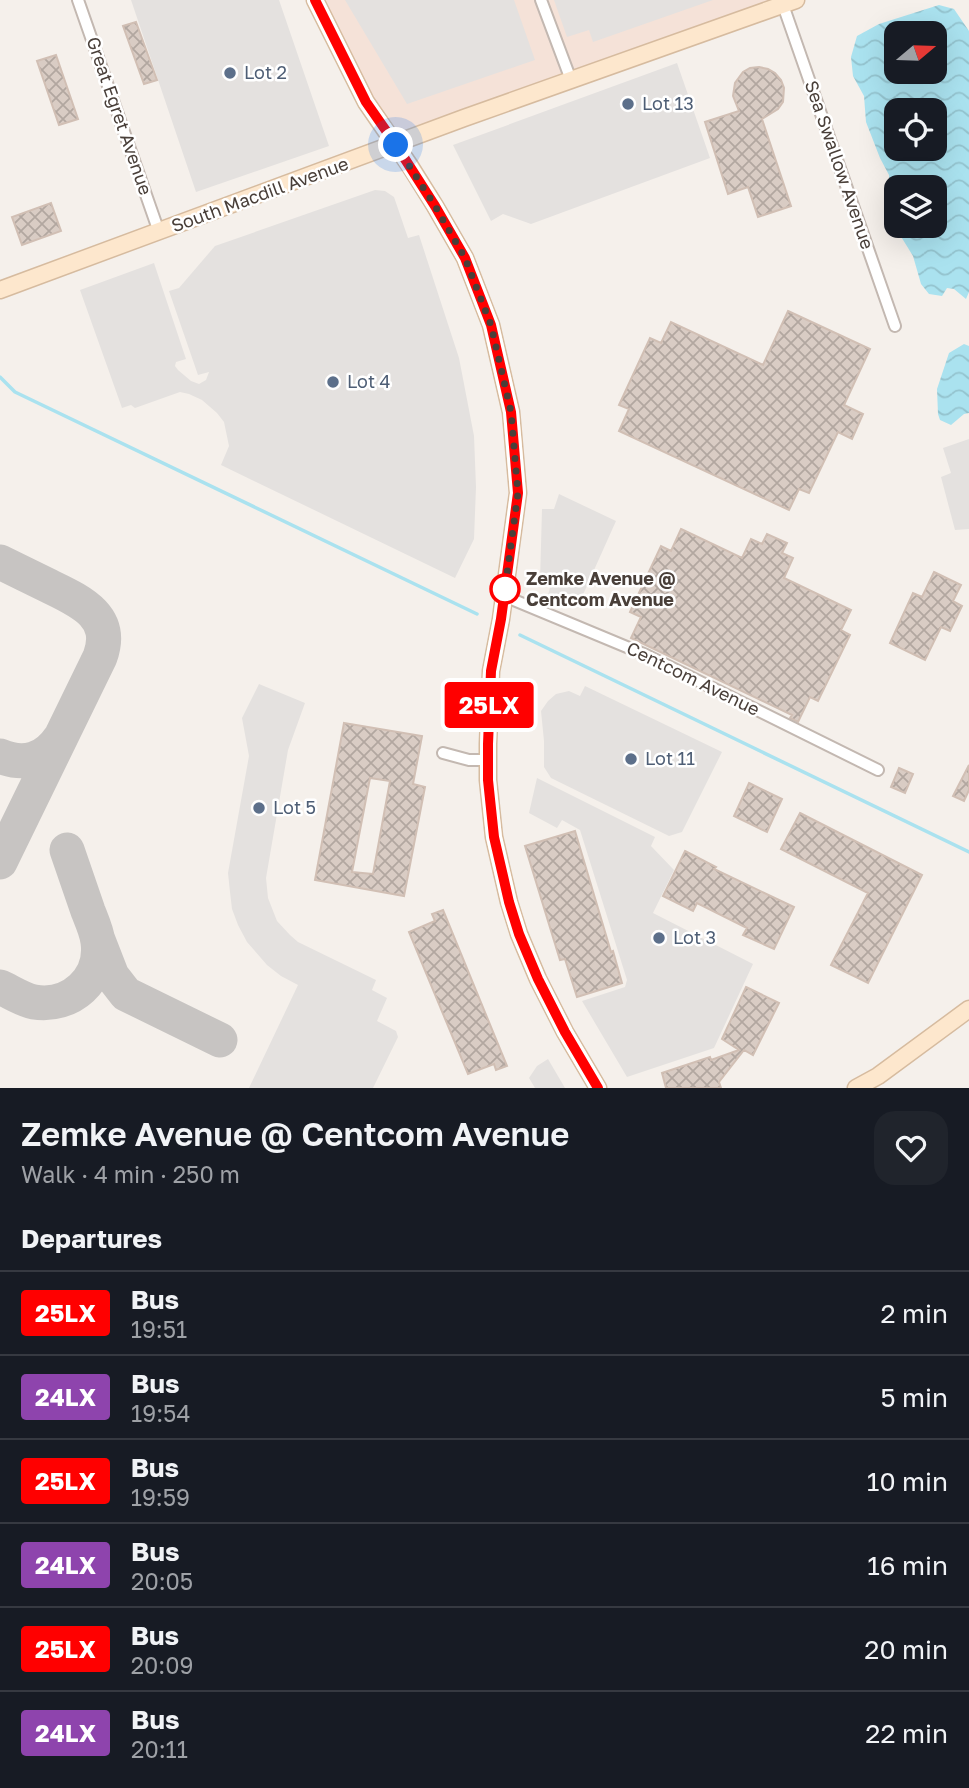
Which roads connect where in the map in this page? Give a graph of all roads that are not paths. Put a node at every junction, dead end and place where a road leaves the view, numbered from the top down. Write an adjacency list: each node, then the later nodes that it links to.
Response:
1 (78, 0): 7 (street, Great Egret Avenue)
2 (315, 0): 6 (street)
3 (541, 0): 5 (street)
4 (790, 3): 5 (street, South Macdill Avenue); 9 (street, Sea Swallow Avenue)
5 (571, 80): 6 (street, South Macdill Avenue)
6 (396, 145): 7 (street, South Macdill Avenue); 10 (street)
7 (159, 232): 8 (street, South Macdill Avenue)
8 (0, 290)
9 (895, 326)
10 (504, 596): 12 (street); 13 (street, Centcom Avenue)
11 (443, 753): 12 (street)
12 (488, 760): 15 (street)
13 (878, 770)
14 (969, 1009): 16 (street)
15 (598, 1088)
16 (856, 1088)

